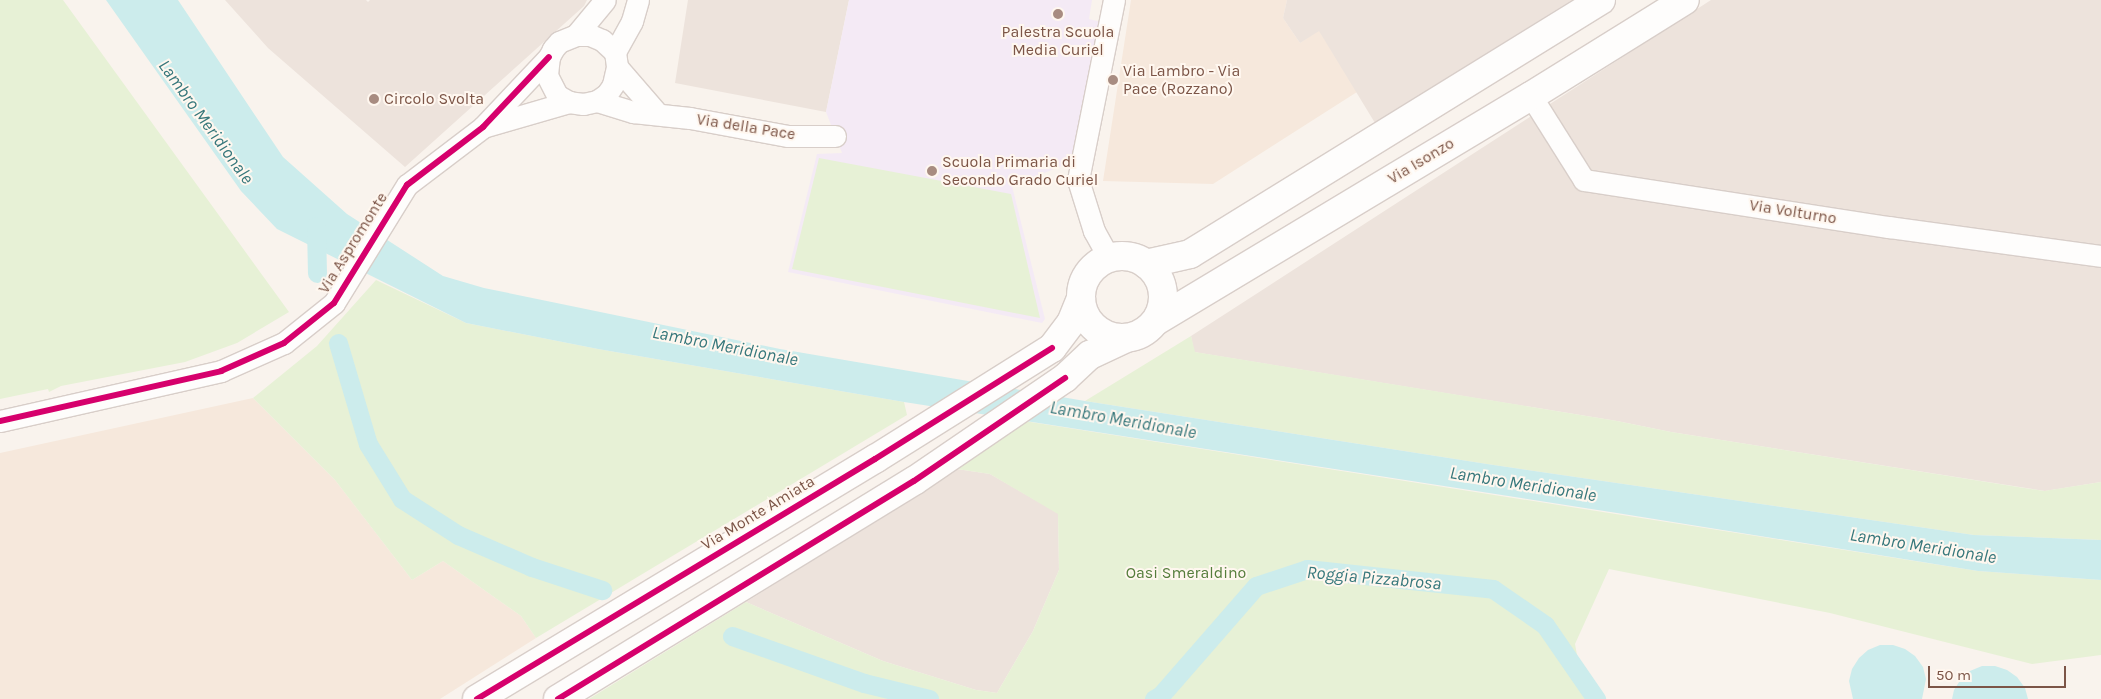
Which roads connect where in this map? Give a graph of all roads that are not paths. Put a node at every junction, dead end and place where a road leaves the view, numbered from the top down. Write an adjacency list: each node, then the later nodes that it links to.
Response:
1 (606, 0): 6 (street)
2 (638, 0): 8 (street)
3 (1114, 0): 16 (street)
4 (1685, 0): 9 (main road, Via Isonzo)
5 (1597, 1): 17 (main road)
6 (576, 34): 7 (street); 8 (street)
7 (549, 57): 11 (street); 13 (street, Via Aspromonte)
8 (616, 59): 10 (street); 12 (street)
9 (1531, 96): 15 (street, Via Volturno); 19 (main road, Via Isonzo)
10 (597, 101): 11 (street); 12 (street, Via della Pace)
11 (569, 102): 13 (street, Via Aspromonte)
12 (657, 113): 14 (street, Via della Pace)
13 (483, 128): 21 (street, Via Aspromonte)
14 (836, 136)
15 (2101, 256)
16 (1109, 258): 17 (main road); 18 (main road)
17 (1146, 264): 19 (main road)
18 (1081, 298): 20 (main road); 22 (main road, Via Monte Amiata)
19 (1156, 320): 20 (main road)
20 (1126, 338): 23 (main road)
21 (0, 421)
22 (477, 699)
23 (558, 699)

